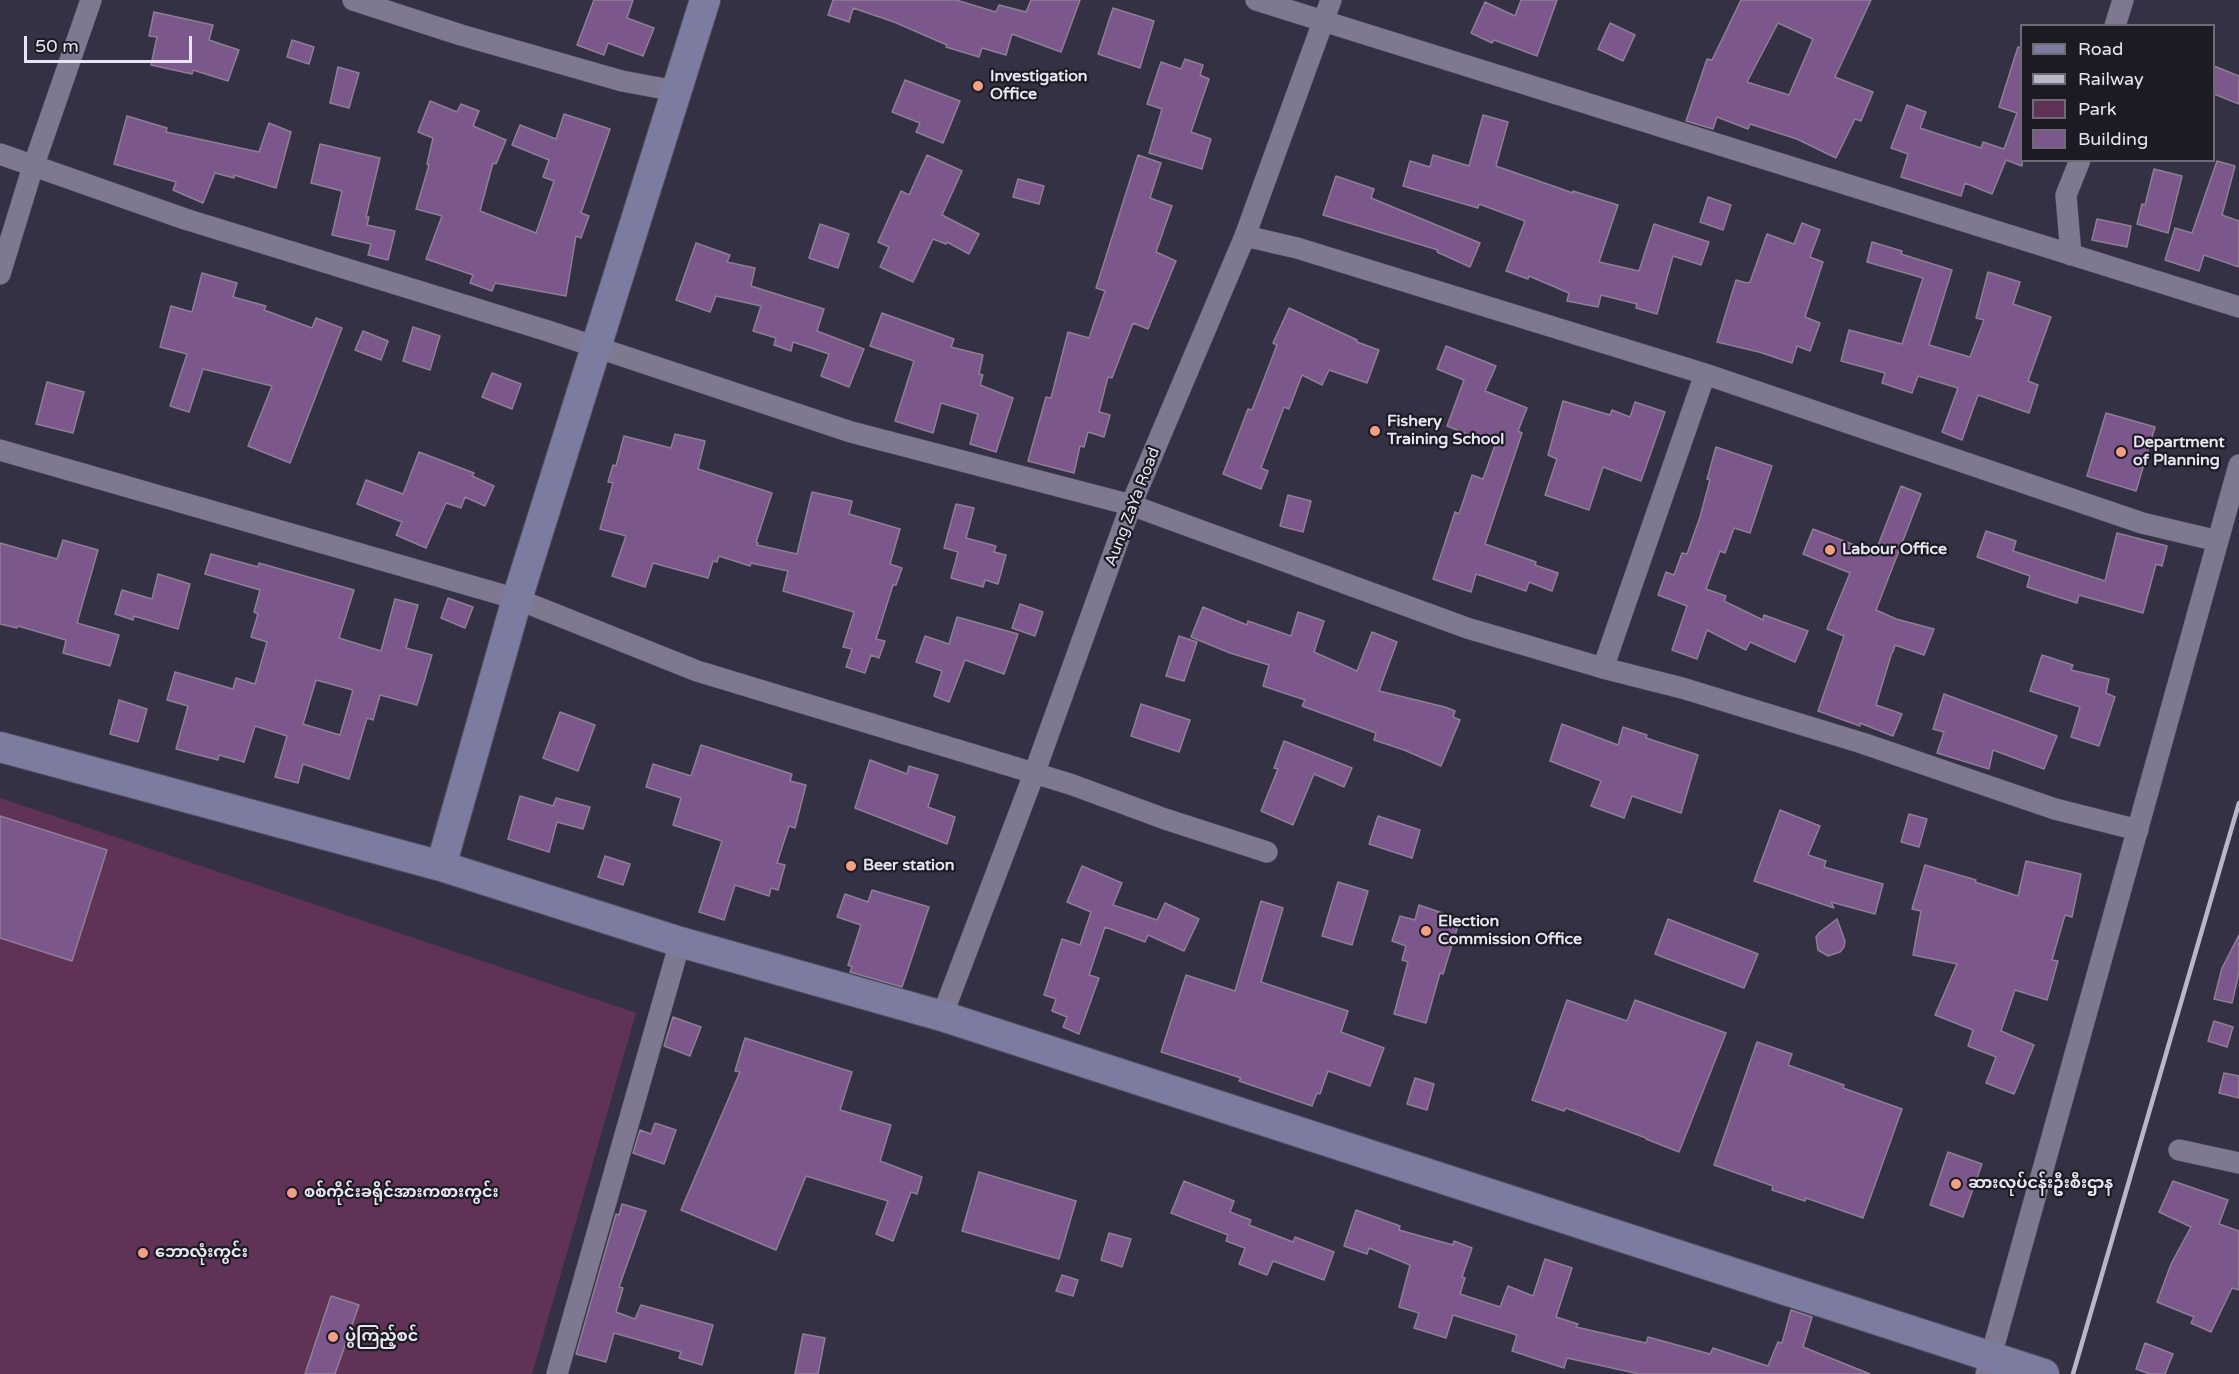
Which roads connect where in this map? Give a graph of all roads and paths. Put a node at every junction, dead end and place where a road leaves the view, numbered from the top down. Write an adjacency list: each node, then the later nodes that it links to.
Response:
1 (91, 0): 12 (street)
2 (353, 0): 9 (street)
3 (705, 0): 9 (street)
4 (1257, 0): 7 (street)
5 (1331, 0): 7 (street, Aung ZaYa Road)
6 (2123, 0): 8 (street)
7 (1323, 22): 13 (street, Aung ZaYa Road); 14 (street)
8 (2116, 24)
9 (676, 91): 17 (street)
10 (0, 154): 12 (street)
11 (2079, 162): 14 (street)
12 (34, 166): 15 (street); 17 (street)
13 (1245, 236): 18 (street); 21 (street, Aung ZaYa Road)
14 (2071, 255): 16 (street)
15 (0, 274)
16 (2239, 307)
17 (595, 346): 21 (street); 23 (street)
18 (1705, 374): 22 (street); 24 (street)
19 (0, 450): 23 (street)
20 (2239, 465): 22 (street)
21 (1131, 505): 24 (street); 26 (street, Aung ZaYa Road)
22 (2218, 541): 27 (street)
23 (517, 599): 26 (street); 29 (street)
24 (1603, 668): 27 (street)
25 (0, 747): 29 (street)
26 (1034, 774): 28 (street); 31 (street, Aung ZaYa Road)
27 (2138, 830): 34 (street)
28 (1268, 852)
29 (441, 866): 30 (street)
30 (680, 942): 31 (street); 35 (street)
31 (942, 1016): 34 (street)
32 (2180, 1149): 33 (street)
33 (2239, 1163)
34 (1988, 1365): 36 (street)
35 (557, 1374)
36 (2044, 1374)

